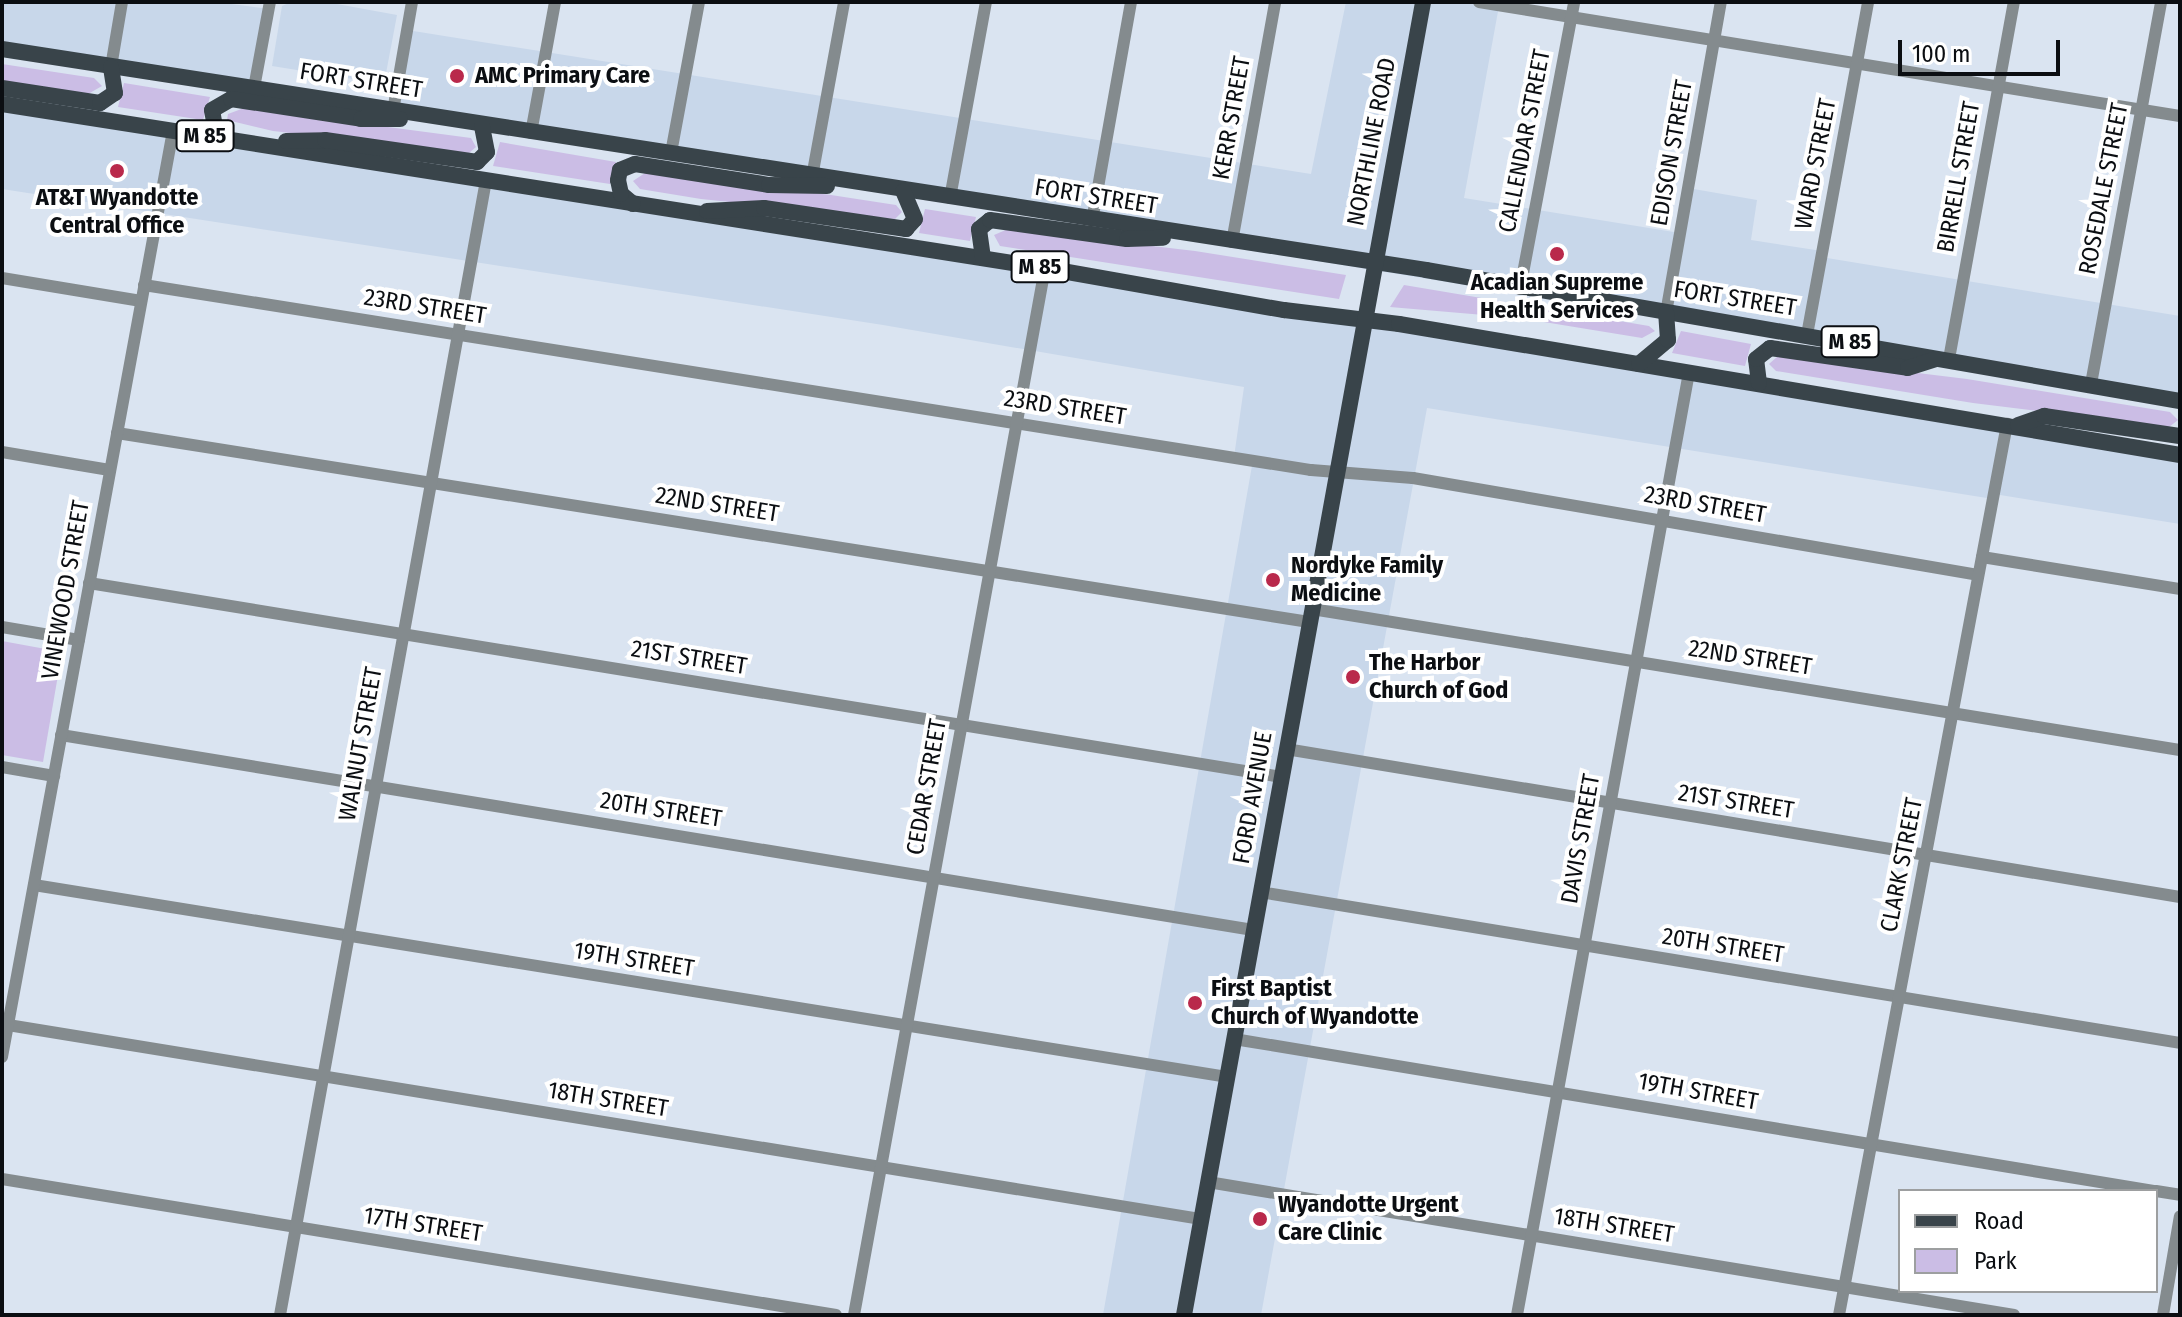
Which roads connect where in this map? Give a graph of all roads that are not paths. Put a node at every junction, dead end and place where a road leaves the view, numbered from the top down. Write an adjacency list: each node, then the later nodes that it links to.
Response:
1 (122, 2): 21 (street)
2 (270, 2): 24 (street)
3 (412, 2): 27 (street)
4 (555, 2): 32 (street)
5 (699, 2): 35 (street)
6 (844, 2): 36 (street)
7 (986, 2): 40 (street)
8 (1131, 2): 43 (street)
9 (1275, 2): 45 (street, KERR STREET)
10 (1423, 2): 47 (main road, NORTHLINE ROAD)
11 (1479, 2): 17 (street)
12 (1574, 2): 17 (street, CALLENDAR STREET)
13 (1721, 2): 18 (street, EDISON STREET)
14 (1868, 2): 20 (street, WARD STREET)
15 (2014, 2): 22 (street, BIRRELL STREET)
16 (2161, 2): 26 (street, ROSEDALE STREET)
17 (1571, 18): 18 (street); 51 (street, CALLENDAR STREET)
18 (1714, 42): 20 (street); 54 (street, EDISON STREET)
19 (2, 49): 21 (main road, FORT STREET / M 85)
20 (1857, 64): 22 (street); 57 (street, WARD STREET)
21 (111, 67): 23 (main road); 24 (main road, FORT STREET / M 85)
22 (1998, 87): 26 (street); 58 (street, BIRRELL STREET)
23 (2, 88)
24 (254, 88): 27 (main road, FORT STREET / M 85)
25 (2, 104): 31 (main road, M 85)
26 (2141, 110): 29 (street); 62 (street, ROSEDALE STREET)
27 (393, 111): 28 (main road, FORT STREET / M 85)
28 (426, 116): 30 (main road, FORT STREET / M 85); 33 (main road)
29 (2180, 116)
30 (482, 126): 32 (main road, FORT STREET / M 85); 34 (main road)
31 (173, 131): 33 (main road, M 85); 50 (street, VINEWOOD STREET)
32 (531, 133): 35 (main road, FORT STREET / M 85)
33 (225, 139): 34 (main road, M 85)
34 (253, 143): 37 (main road, M 85)
35 (671, 153): 36 (main road, FORT STREET / M 85)
36 (812, 177): 38 (main road, FORT STREET / M 85)
37 (486, 180): 41 (main road, M 85); 56 (street, WALNUT STREET)
38 (857, 183): 39 (main road, FORT STREET / M 85); 41 (main road)
39 (903, 191): 40 (main road, FORT STREET / M 85); 42 (main road)
40 (950, 198): 43 (main road, FORT STREET / M 85)
41 (633, 204): 42 (main road, M 85)
42 (694, 213): 46 (main road, M 85)
43 (1092, 221): 44 (main road, FORT STREET / M 85)
44 (1185, 235): 45 (main road, FORT STREET / M 85); 46 (main road)
45 (1232, 242): 47 (main road, FORT STREET / M 85)
46 (983, 258): 48 (main road, M 85)
47 (1373, 262): 51 (main road, FORT STREET / M 85); 52 (main road, NORTHLINE ROAD)
48 (1045, 268): 55 (main road, M 85); 64 (street, CEDAR STREET)
49 (2, 278): 53 (street)
50 (144, 285): 53 (street, VINEWOOD STREET); 56 (street, 23RD STREET)
51 (1520, 289): 54 (main road, FORT STREET / M 85)
52 (1369, 291): 55 (main road, FORD AVENUE)
53 (141, 301): 66 (street, VINEWOOD STREET)
54 (1666, 313): 57 (main road, FORT STREET / M 85); 59 (main road)
55 (1364, 319): 59 (main road, M 85); 71 (main road, FORD AVENUE)
56 (458, 334): 64 (street, 23RD STREET); 72 (street, WALNUT STREET)
57 (1807, 335): 58 (main road, FORT STREET / M 85)
58 (1945, 358): 61 (main road); 62 (main road, FORT STREET / M 85)
59 (1639, 364): 60 (main road, M 85)
60 (1689, 372): 61 (main road, M 85); 73 (street, DAVIS STREET)
61 (1759, 383): 65 (main road, M 85)
62 (2091, 384): 63 (main road, FORT STREET / M 85)
63 (2180, 401)
64 (1016, 422): 71 (street, 23RD STREET); 75 (street, CEDAR STREET)
65 (2012, 425): 67 (main road); 69 (main road, M 85); 74 (street, CLARK STREET)
66 (117, 433): 70 (street, VINEWOOD STREET); 72 (street, 22ND STREET)
67 (2180, 436)
68 (2, 452): 70 (street)
69 (2180, 455)
70 (110, 470): 77 (street, VINEWOOD STREET)
71 (1337, 470): 73 (street, 23RD STREET); 79 (main road, FORD AVENUE)
72 (431, 482): 75 (street, 22ND STREET); 81 (street, WALNUT STREET)
73 (1661, 521): 76 (street, 23RD STREET); 83 (street, DAVIS STREET)
74 (1982, 557): 76 (street, CLARK STREET); 78 (street)
75 (989, 570): 79 (street, 22ND STREET); 85 (street, CEDAR STREET)
76 (1978, 575): 84 (street, CLARK STREET)
77 (89, 583): 81 (street, 21ST STREET); 82 (street, VINEWOOD STREET)
78 (2180, 589)
79 (1311, 616): 83 (street, 22ND STREET); 87 (main road, FORD AVENUE)
80 (2, 627): 82 (street)
81 (404, 634): 85 (street, 21ST STREET); 92 (street, WALNUT STREET)
82 (79, 640): 86 (street, VINEWOOD STREET)
83 (1636, 662): 84 (street, 22ND STREET); 93 (street, DAVIS STREET)
84 (1953, 714): 88 (street, 22ND STREET); 94 (street, CLARK STREET)
85 (961, 724): 91 (street, 21ST STREET); 95 (street, CEDAR STREET)
86 (61, 735): 90 (street, VINEWOOD STREET); 92 (street, 20TH STREET)
87 (1286, 749): 91 (main road, FORD AVENUE); 93 (street, 21ST STREET)
88 (2180, 750)
89 (2, 767): 90 (street)
90 (54, 776): 96 (street, VINEWOOD STREET)
91 (1281, 777): 97 (main road, FORD AVENUE)
92 (376, 786): 95 (street, 20TH STREET); 100 (street, WALNUT STREET)
93 (1610, 804): 94 (street, 21ST STREET); 101 (street, DAVIS STREET)
94 (1926, 856): 98 (street, 21ST STREET); 102 (street, CLARK STREET)
95 (933, 877): 99 (street, 20TH STREET); 104 (street, CEDAR STREET)
96 (34, 885): 100 (street, 19TH STREET); 103 (street, VINEWOOD STREET)
97 (1260, 892): 99 (main road, FORD AVENUE); 101 (street, 20TH STREET)
98 (2180, 897)
99 (1253, 930): 105 (main road, FORD AVENUE)
100 (348, 936): 104 (street, 19TH STREET); 108 (street, WALNUT STREET)
101 (1584, 945): 102 (street, 20TH STREET); 110 (street, DAVIS STREET)
102 (1898, 997): 106 (street, 20TH STREET); 111 (street, CLARK STREET)
103 (8, 1025): 107 (street, VINEWOOD STREET); 108 (street, 18TH STREET)
104 (906, 1026): 109 (street, 19TH STREET); 112 (street, CEDAR STREET)
105 (1234, 1039): 109 (main road, FORD AVENUE); 110 (street, 19TH STREET)
106 (2180, 1043)
107 (2, 1057)
108 (323, 1076): 112 (street, 18TH STREET); 120 (street, WALNUT STREET)
109 (1227, 1077): 114 (main road, FORD AVENUE)
110 (1557, 1091): 111 (street, 19TH STREET); 121 (street, DAVIS STREET)
111 (1871, 1143): 115 (street, 19TH STREET); 122 (street, CLARK STREET)
112 (880, 1167): 119 (street, 18TH STREET); 125 (street, CEDAR STREET)
113 (2, 1179): 120 (street, 17TH STREET)
114 (1208, 1182): 119 (main road, FORD AVENUE); 121 (street, 18TH STREET)
115 (2143, 1189)
116 (2158, 1191): 117 (street, 19TH STREET)
117 (2180, 1195)
118 (2180, 1216): 130 (street)
119 (1201, 1219): 126 (main road, FORD AVENUE)
120 (296, 1226): 123 (street, WALNUT STREET); 124 (street, 17TH STREET)
121 (1531, 1235): 122 (street, 18TH STREET); 127 (street, DAVIS STREET)
122 (1844, 1287): 128 (street, CLARK STREET); 129 (street, 18TH STREET)
123 (280, 1315)
124 (836, 1315)
125 (854, 1315)
126 (1184, 1315)
127 (1517, 1315)
128 (1839, 1315)
129 (2014, 1315)
130 (2163, 1315)

